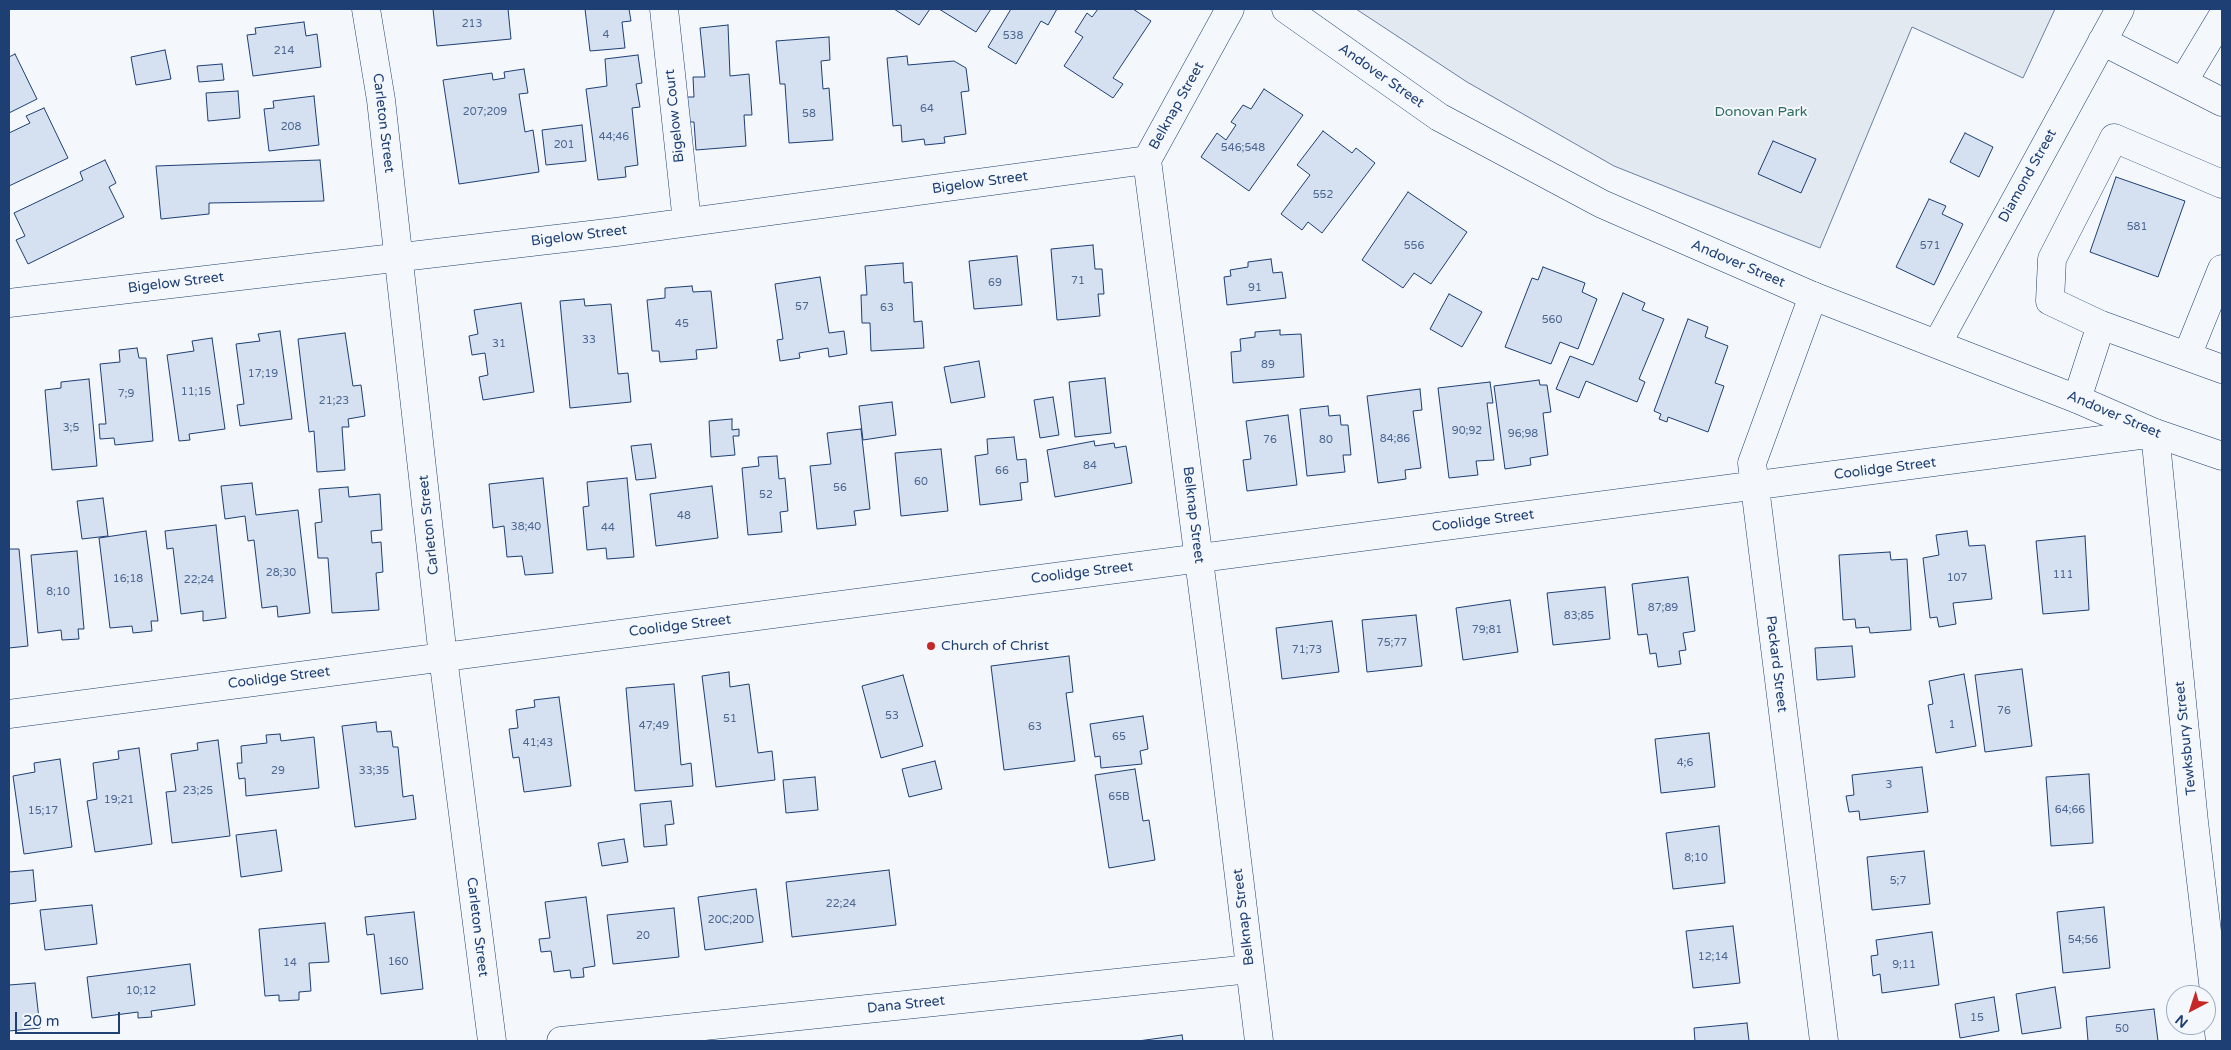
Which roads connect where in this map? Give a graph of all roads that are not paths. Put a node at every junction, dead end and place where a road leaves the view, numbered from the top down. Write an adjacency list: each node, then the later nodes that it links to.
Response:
1 (366, 9): 13 (street, Carleton Street)
2 (664, 9): 12 (street, Bigelow Court)
3 (1230, 9): 10 (street, Belknap Street)
4 (1286, 9): 15 (street, Andover Street)
5 (2120, 9): 7 (street, Diamond Street)
6 (2222, 18): 8 (street)
7 (2102, 41): 8 (street); 18 (street, Diamond Street)
8 (2183, 82): 9 (street)
9 (2222, 102)
10 (1147, 160): 12 (street, Bigelow Street); 25 (street, Belknap Street)
11 (2222, 184): 17 (street)
12 (687, 222): 13 (street, Bigelow Street)
13 (399, 257): 16 (street, Bigelow Street); 26 (street, Carleton Street)
14 (2222, 269): 19 (street)
15 (1813, 296): 18 (street, Andover Street); 24 (street, Packard Street)
16 (9, 303)
17 (2101, 325): 19 (street); 21 (street)
18 (1936, 344): 21 (street, Andover Street)
19 (2187, 356): 20 (street)
20 (2222, 369)
21 (2077, 399): 22 (street, Andover Street)
22 (2155, 433): 23 (street, Andover Street); 24 (street, Coolidge Street); 33 (street, Tewksbury Street)
23 (2222, 456)
24 (1754, 486): 25 (street, Coolidge Street); 32 (street, Packard Street)
25 (1199, 558): 26 (street, Coolidge Street); 28 (street, Belknap Street)
26 (443, 657): 27 (street, Coolidge Street); 29 (street, Carleton Street)
27 (9, 714)
28 (1250, 969): 30 (street, Dana Street); 31 (street, Belknap Street)
29 (492, 1041)
30 (561, 1041)
31 (1259, 1041)
32 (1824, 1041)
33 (2220, 1041)

